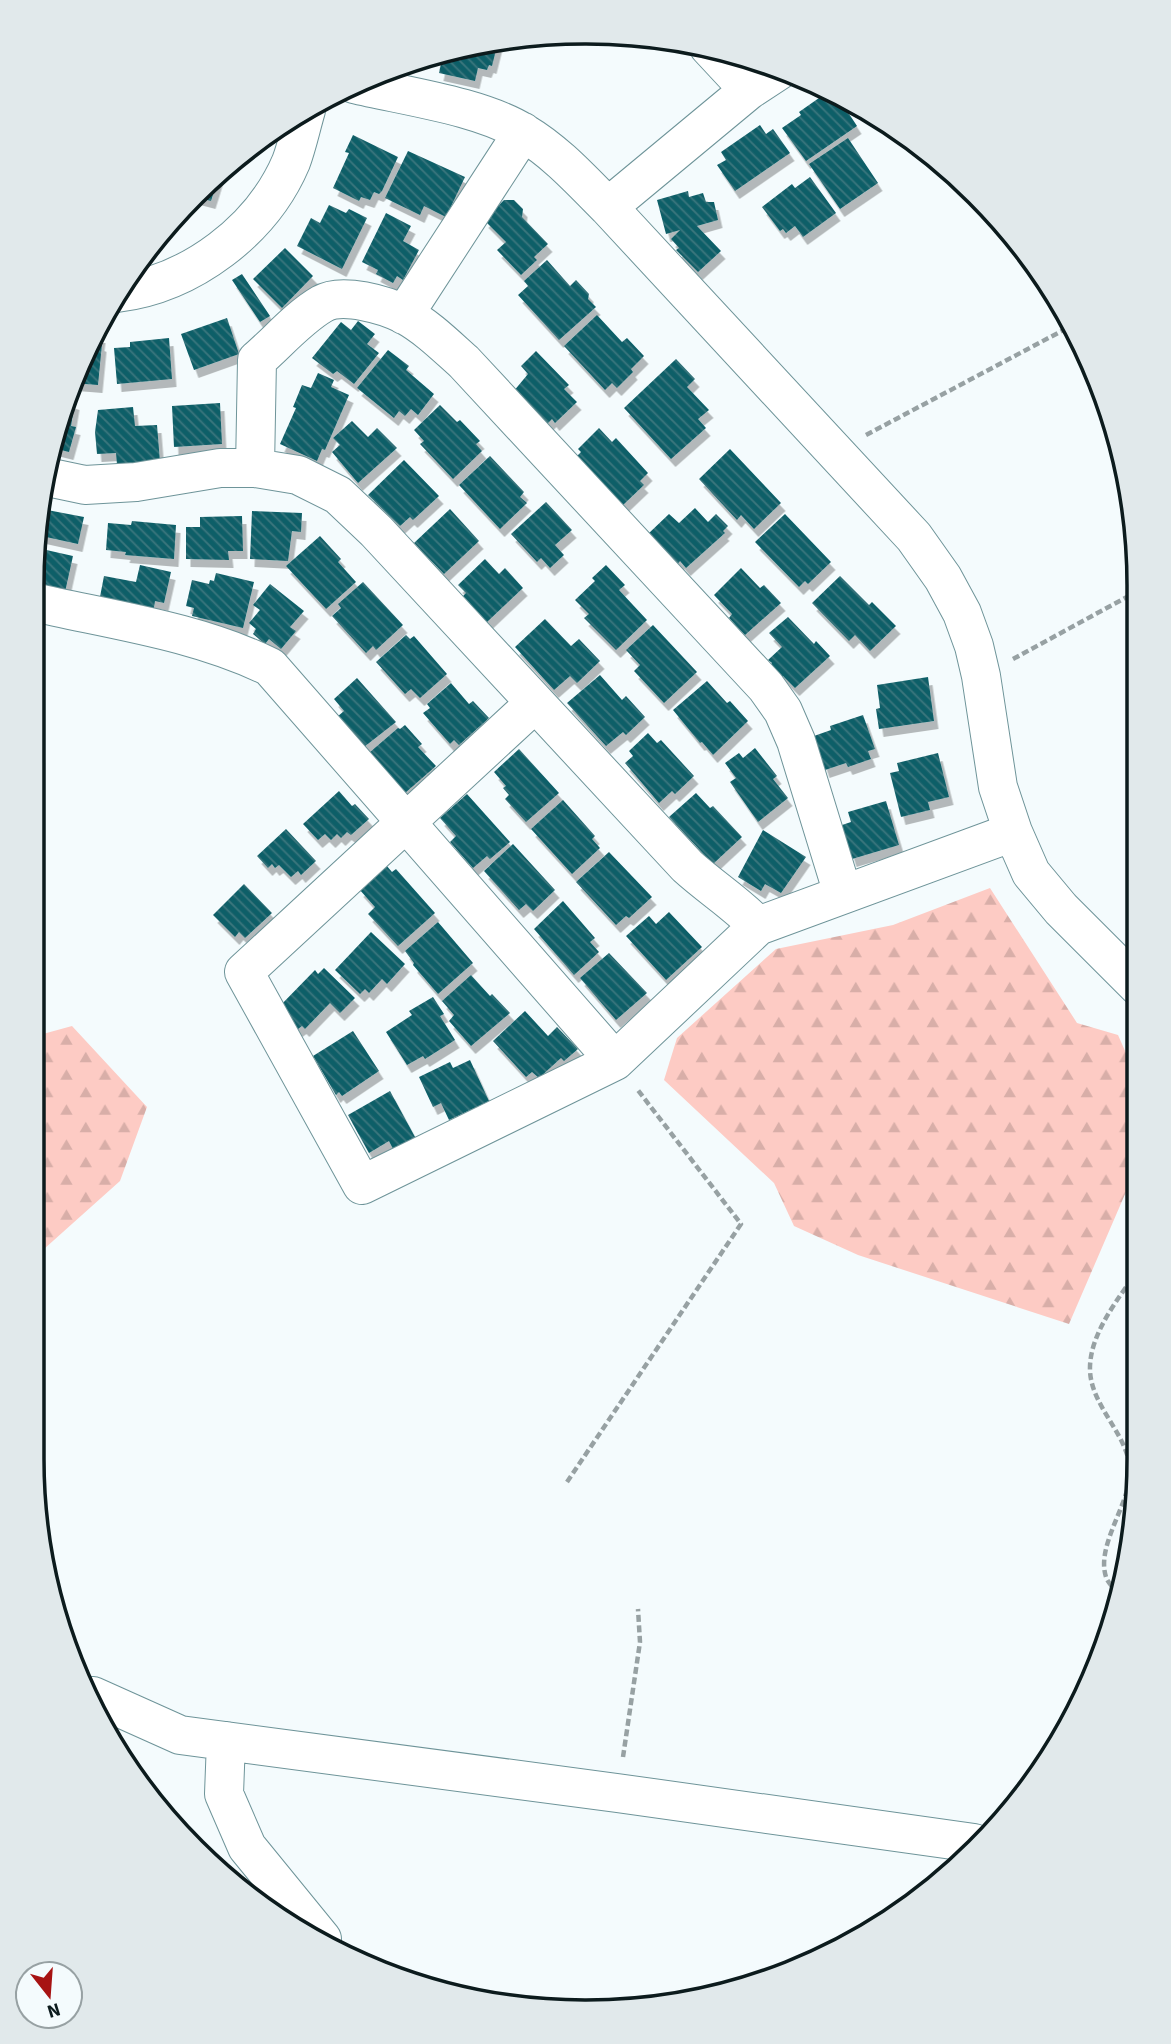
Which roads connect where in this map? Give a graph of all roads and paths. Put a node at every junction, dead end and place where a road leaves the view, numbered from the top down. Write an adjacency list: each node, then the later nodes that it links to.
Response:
1 (722, 61): 4 (street)
2 (770, 76): 4 (street)
3 (371, 88): 6 (street)
4 (749, 90): 7 (street)
5 (302, 124): 8 (street)
6 (523, 132): 7 (street); 9 (street)
7 (608, 206): 11 (street)
8 (131, 291)
9 (404, 315): 12 (street); 20 (street)
10 (1063, 330): 11 (path)
11 (834, 452): 16 (street)
12 (255, 468): 13 (street); 17 (street)
13 (54, 479)
14 (1127, 597): 16 (path)
15 (44, 605): 18 (street)
16 (981, 676): 19 (street)
17 (535, 703): 18 (street); 21 (street)
18 (406, 822): 23 (street); 23 (street)
19 (1013, 832): 20 (street); 22 (street)
20 (843, 894): 21 (street)
21 (758, 926): 23 (street)
22 (1127, 975)
23 (615, 1061): 26 (path)
24 (1127, 1287): 25 (path)
25 (1127, 1462)
26 (567, 1482)
27 (1125, 1501): 28 (path)
28 (1112, 1585)
29 (638, 1609): 32 (path)
30 (101, 1699): 31 (street)
31 (226, 1741): 32 (street); 34 (street)
32 (617, 1793): 33 (street)
33 (969, 1842)
34 (311, 1925)

